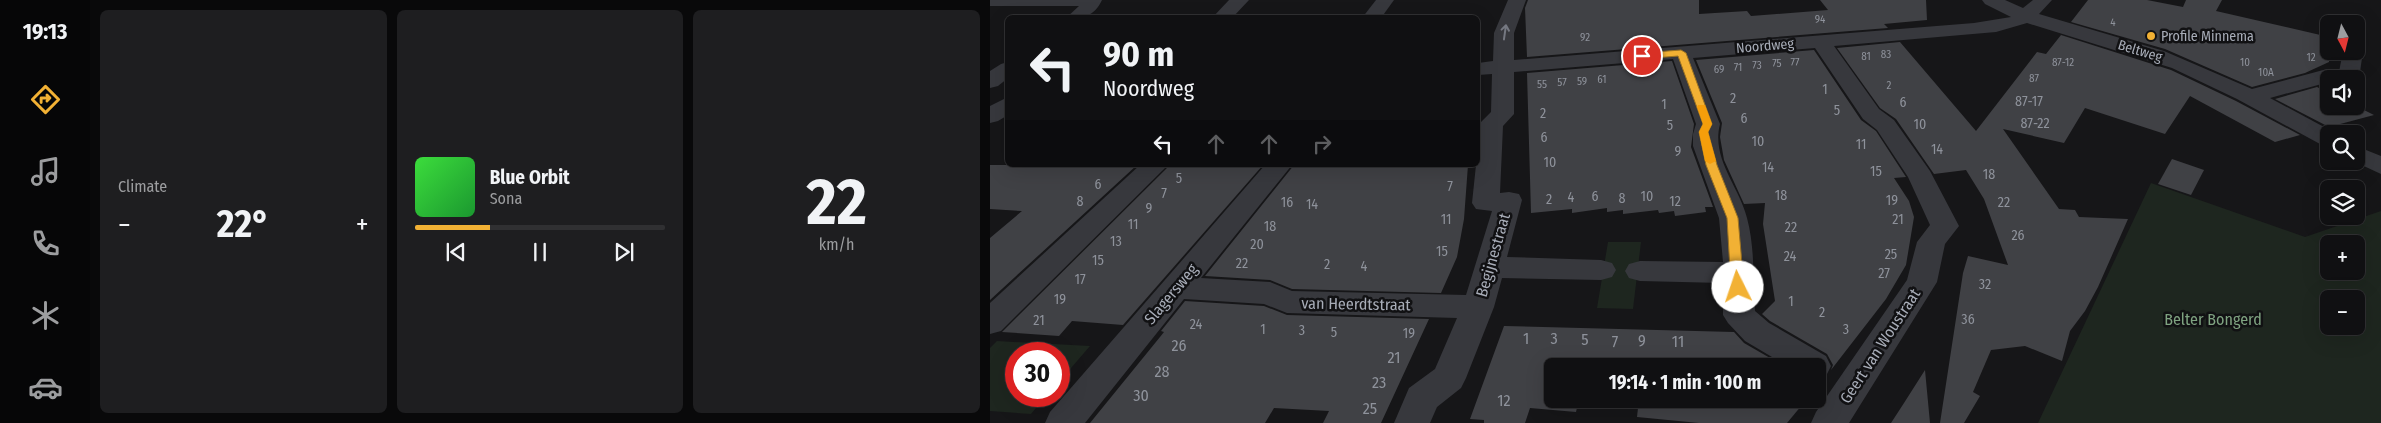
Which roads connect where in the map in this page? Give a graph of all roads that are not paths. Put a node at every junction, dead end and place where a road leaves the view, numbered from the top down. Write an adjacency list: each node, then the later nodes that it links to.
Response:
1 (1093, 0): 7 (street); 8 (street)
2 (1240, 0): 9 (street)
3 (1385, 0): 10 (street)
4 (1517, 0): 14 (street, one-way to 4)
5 (1991, 0): 11 (street, Beltweg)
6 (2043, 0): 11 (street, Noordweg)
7 (990, 1)
8 (1079, 15)
9 (1225, 15)
10 (1373, 15)
11 (2026, 18): 12 (street, Noordweg); 20 (street, Beltweg)
12 (1821, 42): 13 (street, Noordweg); 37 (street, Geert van Woustraat)
13 (1681, 53): 14 (street, Noordweg); 31 (street)
14 (1491, 68): 28 (street, Begijnestraat)
15 (1005, 70): 17 (street)
16 (2320, 77): 20 (street)
17 (990, 81)
18 (1005, 91): 19 (street)
19 (990, 92)
20 (2249, 97): 23 (street, Beltweg)
21 (1005, 106): 22 (street)
22 (990, 116)
23 (2320, 134)
24 (2365, 158): 25 (street)
25 (2381, 166)
26 (1153, 167): 34 (street)
27 (1277, 167): 32 (street, Slagersweg)
28 (1491, 267): 29 (street); 33 (street, Begijnestraat)
29 (1600, 270)
30 (1640, 271): 31 (street)
31 (1737, 273): 35 (street)
32 (1176, 288): 33 (street, van Heerdtstraat); 38 (street, Slagersweg)
33 (1478, 307): 39 (street, Begijnestraat)
34 (990, 322)
35 (1801, 358)
36 (1826, 373): 37 (street)
37 (1852, 388): 40 (street, Geert van Woustraat)
38 (1063, 423)
39 (1412, 423)
40 (1829, 423)

